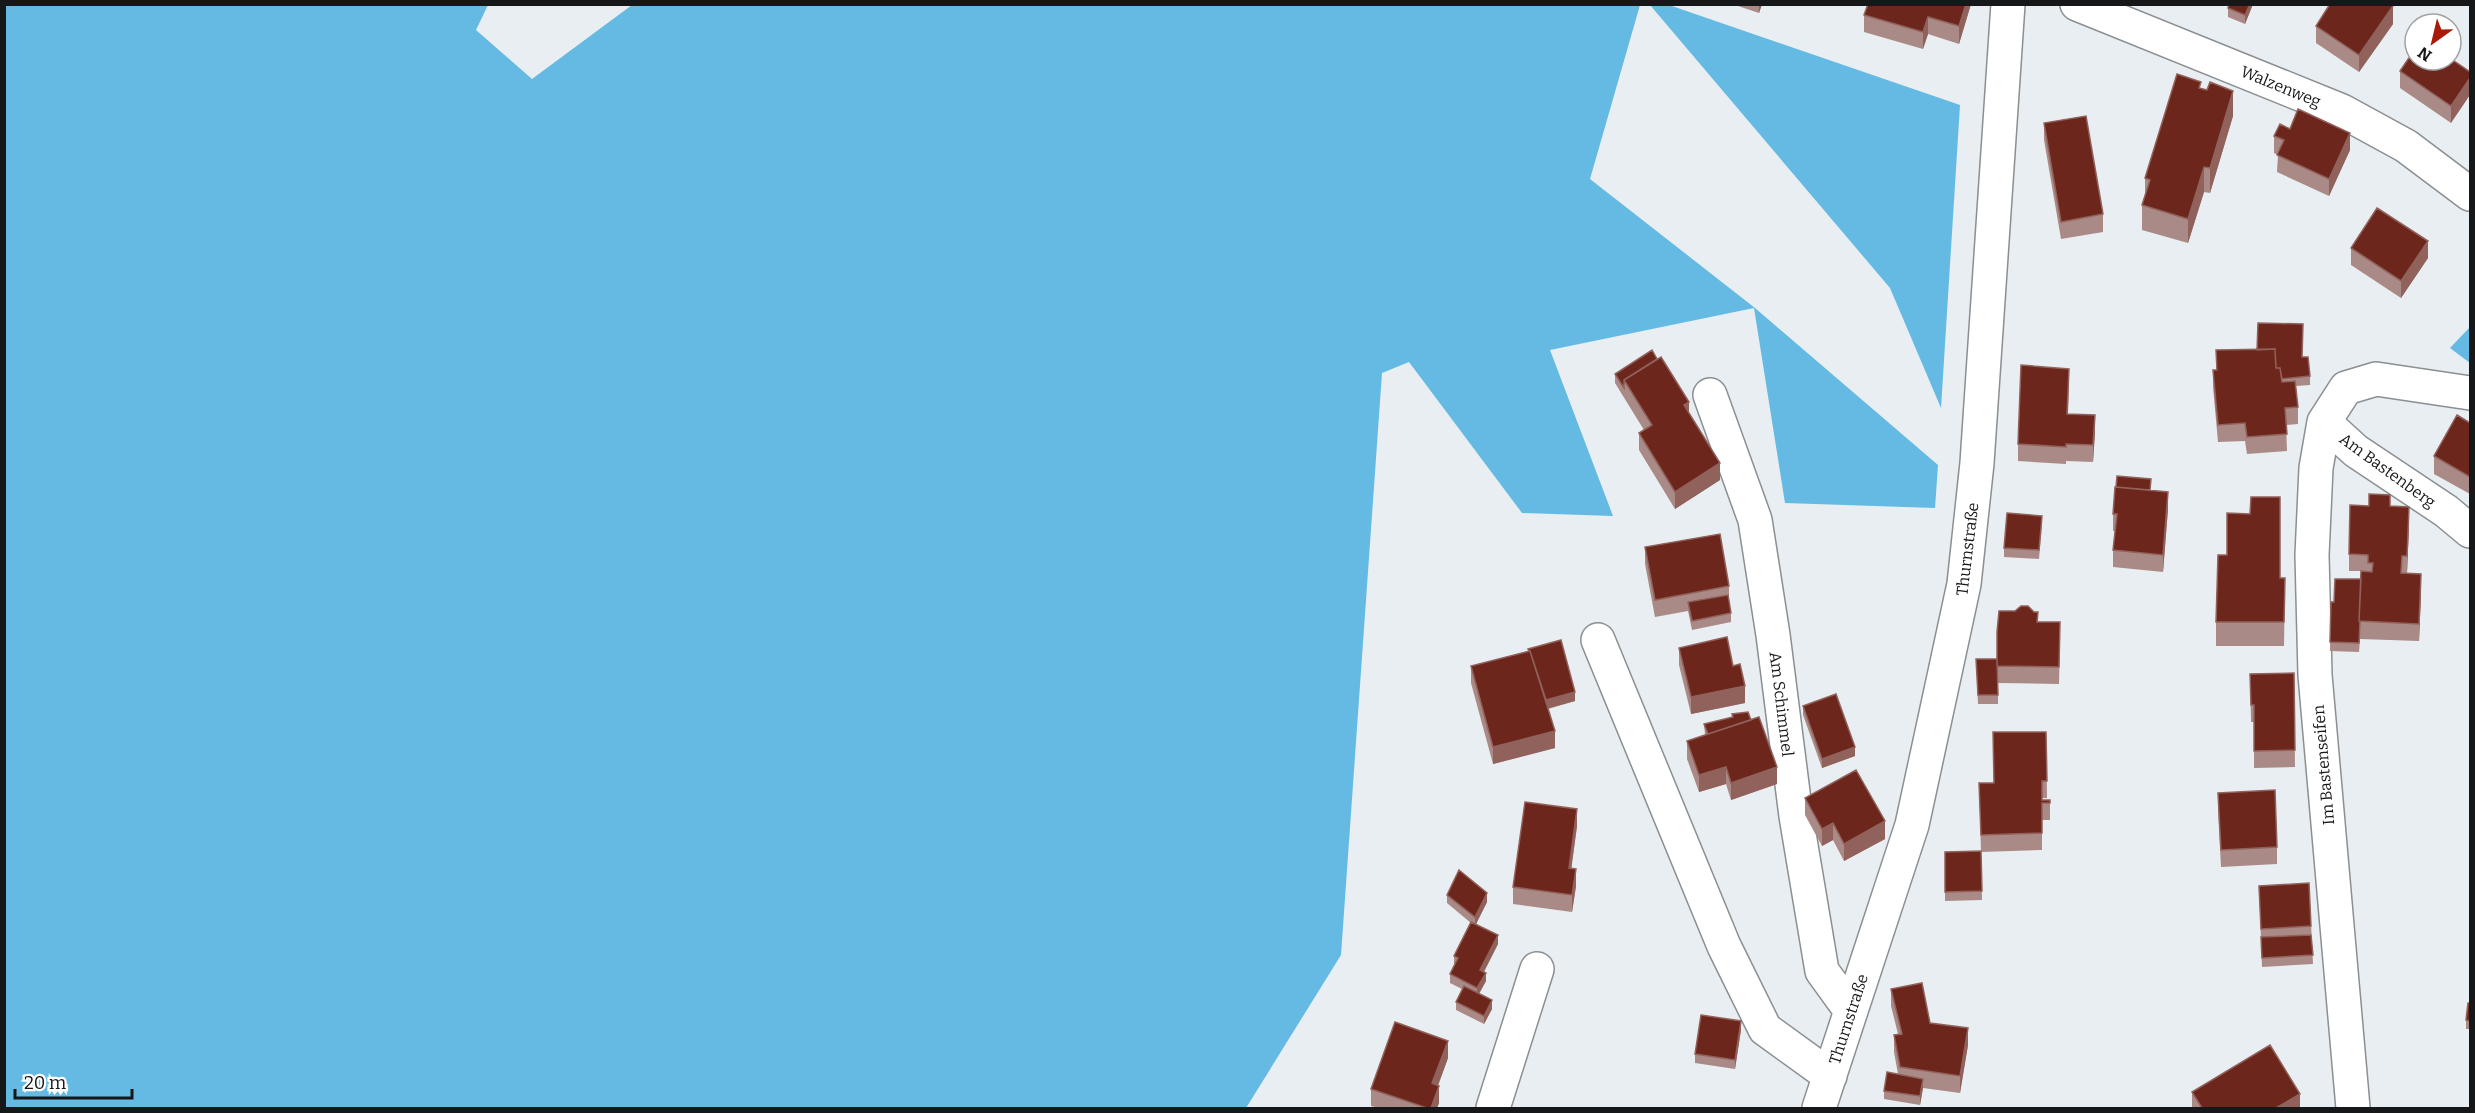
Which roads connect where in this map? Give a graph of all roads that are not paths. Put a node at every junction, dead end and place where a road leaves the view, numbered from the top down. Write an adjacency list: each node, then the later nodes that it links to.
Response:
1 (2008, 4): 10 (street, Thurnstraße)
2 (2077, 4): 3 (street, Walzenweg)
3 (2470, 194)
4 (2470, 393): 6 (street, Am Bastenberg)
5 (1710, 395): 10 (street, Am Schimmel)
6 (2324, 422): 7 (street, Am Bastenberg); 14 (street, Im Bastenseifen)
7 (2470, 531)
8 (1598, 640): 11 (street, Thurnstraße)
9 (1537, 969): 12 (street)
10 (1851, 1011): 11 (street, Thurnstraße)
11 (1830, 1076): 13 (street, Thurnstraße)
12 (1493, 1108)
13 (1819, 1108)
14 (2353, 1108)

